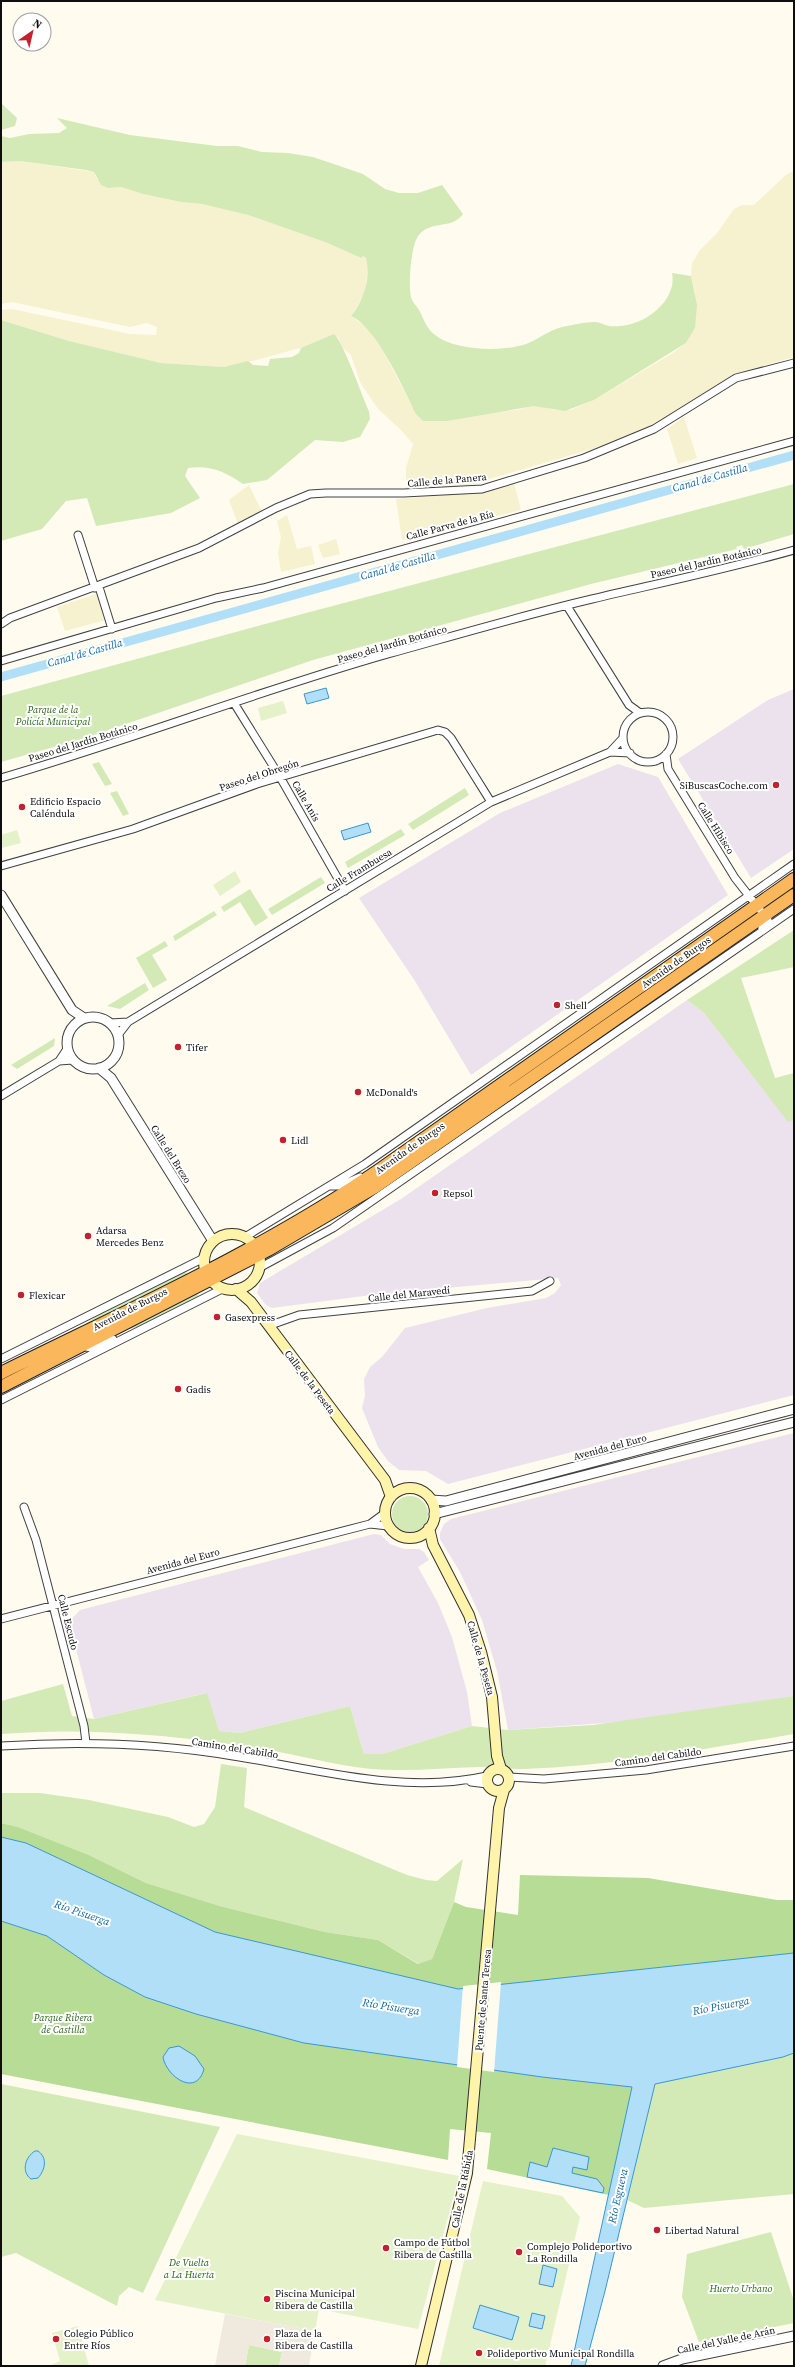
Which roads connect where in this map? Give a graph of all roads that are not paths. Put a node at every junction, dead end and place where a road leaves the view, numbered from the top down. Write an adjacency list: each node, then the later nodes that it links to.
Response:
1 (794, 363): 5 (street, Calle de la Panera)
2 (794, 441): 8 (street, Calle Parva de la Ría)
3 (78, 535): 5 (street)
4 (794, 550): 6 (street, Paseo del Jardín Botánico)
5 (97, 587): 7 (street, Calle de la Panera); 8 (street)
6 (567, 606): 10 (street, Paseo del Jardín Botánico); 11 (street)
7 (1, 624)
8 (112, 630): 9 (street, Calle Parva de la Ría)
9 (1, 661)
10 (234, 703): 20 (street, Calle Anís); 21 (street, Paseo del Jardín Botánico)
11 (629, 705): 12 (street); 13 (street)
12 (640, 713): 13 (street); 17 (street)
13 (631, 719): 14 (street)
14 (623, 738): 15 (street, Calle Frambuesa); 16 (street)
15 (610, 752): 16 (street, Calle Frambuesa); 22 (street, Calle Frambuesa)
16 (630, 753): 18 (street)
17 (666, 754): 18 (street); 19 (street, Calle Hibisco)
18 (653, 761): 19 (street)
19 (668, 769): 29 (street, Calle Hibisco)
20 (280, 777): 22 (street, Paseo del Obregón); 24 (street, Paseo del Obregón); 26 (street, Calle Anís)
21 (1, 778)
22 (491, 802): 26 (street, Calle Frambuesa)
23 (794, 864): 29 (street, Avenida de Burgos)
24 (1, 866)
25 (794, 880): 29 (highway, Avenida de Burgos)
26 (345, 891): 38 (street, Calle Frambuesa)
27 (1, 895): 35 (street)
28 (794, 895): 29 (highway, Avenida de Burgos)
29 (757, 905): 31 (street); 32 (highway, Avenida de Burgos); 33 (street, Avenida de Burgos); 37 (highway, Avenida de Burgos)
30 (794, 909): 31 (street)
31 (757, 935): 34 (street)
32 (676, 962): 33 (street); 52 (highway, Avenida de Burgos)
33 (631, 978): 49 (street, Avenida de Burgos)
34 (670, 995): 37 (street); 50 (street)
35 (72, 1010): 36 (street); 40 (street)
36 (84, 1018): 39 (street); 40 (street)
37 (617, 1018): 42 (highway, Avenida de Burgos)
38 (128, 1022): 39 (street, Calle Frambuesa); 41 (street, Calle Frambuesa)
39 (110, 1024): 41 (street)
40 (72, 1026): 43 (street)
41 (118, 1035): 46 (street)
42 (579, 1044): 50 (street); 52 (highway, Avenida de Burgos)
43 (67, 1049): 44 (street); 45 (street)
44 (73, 1060): 45 (street); 47 (street)
45 (59, 1061): 51 (street)
46 (109, 1063): 47 (street); 48 (street, Calle del Brezo)
47 (99, 1068): 48 (street, Calle del Brezo)
48 (111, 1078): 61 (street, Calle del Brezo)
49 (481, 1084): 52 (street); 54 (street, Avenida de Burgos)
50 (537, 1088): 53 (street)
51 (1, 1096)
52 (473, 1112): 53 (street); 55 (highway, Avenida de Burgos)
53 (494, 1118): 56 (street)
54 (426, 1122): 55 (street); 58 (street, Avenida de Burgos)
55 (449, 1128): 56 (street); 57 (highway, Avenida de Burgos); 59 (highway, Avenida de Burgos)
56 (442, 1152): 60 (street)
57 (379, 1170): 58 (street); 62 (highway, Avenida de Burgos)
58 (330, 1186): 62 (street, Avenida de Burgos)
59 (375, 1187): 60 (street); 62 (highway, Avenida de Burgos)
60 (351, 1215): 64 (street)
61 (213, 1241): 62 (main road); 63 (main road)
62 (253, 1245): 64 (main road); 65 (highway, Avenida de Burgos)
63 (204, 1258): 65 (main road); 71 (street, Avenida de Burgos)
64 (259, 1268): 67 (main road)
65 (208, 1275): 68 (main road); 74 (highway, Avenida de Burgos); 76 (highway, Avenida de Burgos)
66 (550, 1281): 72 (street, Calle del Maravedí)
67 (250, 1284): 69 (main road); 70 (main road)
68 (224, 1288): 69 (main road); 73 (street)
69 (236, 1289): 70 (main road, Calle de la Peseta)
70 (251, 1302): 72 (main road, Calle de la Peseta)
71 (76, 1322): 75 (street, Avenida de Burgos); 76 (street)
72 (268, 1326): 82 (main road, Calle de la Peseta)
73 (136, 1332): 74 (street); 77 (street)
74 (82, 1346): 76 (highway, Avenida de Burgos)
75 (1, 1359)
76 (9, 1374): 77 (street); 78 (highway, Avenida de Burgos)
77 (41, 1380): 79 (street)
78 (1, 1387)
79 (1, 1400)
80 (794, 1409): 85 (street, Avenida del Euro)
81 (794, 1422): 88 (street, Avenida del Euro)
82 (385, 1480): 83 (main road, Calle de la Peseta); 84 (main road, Calle de la Peseta)
83 (399, 1490): 84 (main road); 85 (main road)
84 (391, 1497): 87 (main road)
85 (431, 1500): 88 (main road)
86 (24, 1507): 94 (street, Calle Escudo)
87 (385, 1513): 89 (street, Avenida del Euro); 90 (main road)
88 (434, 1514): 91 (main road)
89 (370, 1524): 90 (street, Avenida del Euro); 94 (street, Avenida del Euro)
90 (388, 1526): 92 (main road)
91 (429, 1528): 92 (main road); 93 (main road, Calle de la Peseta)
92 (420, 1535): 93 (main road, Calle de la Peseta)
93 (433, 1545): 99 (main road, Calle de la Peseta)
94 (53, 1605): 95 (street, Avenida del Euro); 96 (street, Calle Escudo)
95 (1, 1618)
96 (86, 1744): 97 (street, Camino del Cabildo); 99 (street, Camino del Cabildo)
97 (1, 1746)
98 (794, 1746): 100 (street, Camino del Cabildo)
99 (492, 1775): 100 (main road); 100 (main road)
100 (504, 1785): 101 (main road, Puente de Santa Teresa)
101 (472, 2129): 103 (main road, Calle de la Rábida)
102 (794, 2336): 104 (street, Calle del Valle de Arán)
103 (421, 2366)
104 (663, 2366)

